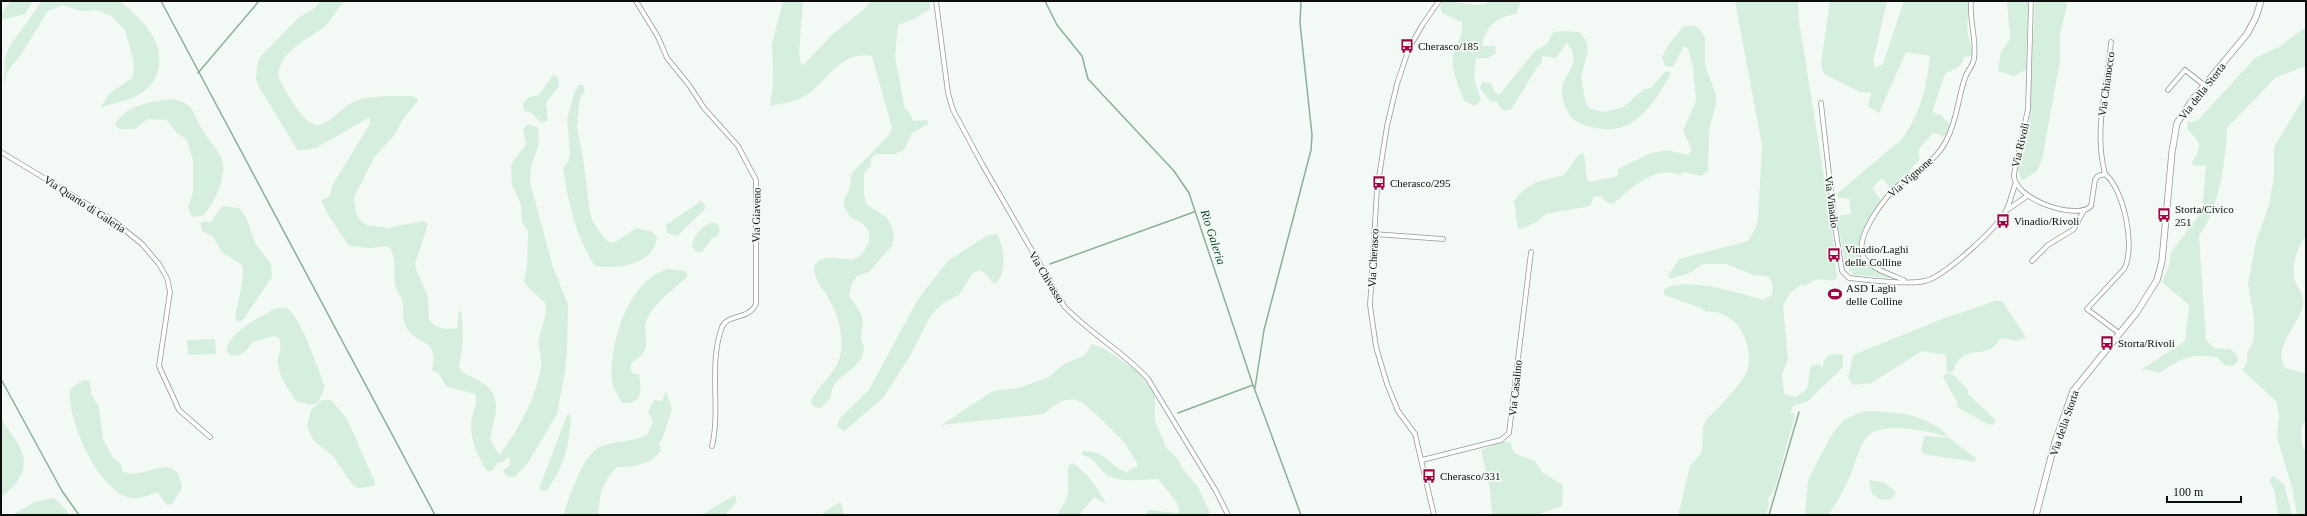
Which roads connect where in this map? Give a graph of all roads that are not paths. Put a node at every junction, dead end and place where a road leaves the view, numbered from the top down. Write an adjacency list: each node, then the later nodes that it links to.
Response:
1 (636, 1): 24 (street, Via Giaveno)
2 (936, 1): 26 (street, Via Chivasso)
3 (1439, 1): 17 (street, Via Cherasco)
4 (1971, 1): 21 (street, Via Vignone)
5 (2032, 1): 13 (street, Via Rivoli)
6 (2261, 1): 8 (main road, Via della Storta)
7 (2111, 42): 12 (street, Via Chianocco)
8 (2204, 85): 9 (street); 22 (main road, Via della Storta)
9 (2168, 90)
10 (1821, 103): 21 (street, Via Vinadio)
11 (1, 152): 23 (street, Via Quarto di Galeria)
12 (2105, 174): 16 (street); 22 (street)
13 (2015, 185): 14 (street); 15 (street, Via Vinadio)
14 (2026, 196): 15 (street); 16 (street)
15 (2006, 210): 21 (street, Via Vinadio)
16 (2084, 210): 20 (street)
17 (1374, 234): 18 (street); 25 (street, Via Cherasco)
18 (1443, 239)
19 (1531, 252): 25 (street, Via Casalino)
20 (2032, 261)
21 (1907, 282)
22 (2119, 333): 28 (main road, Via della Storta)
23 (210, 437)
24 (712, 446)
25 (1422, 460): 27 (street, Via Cherasco)
26 (1228, 515)
27 (1434, 515)
28 (2036, 515)

